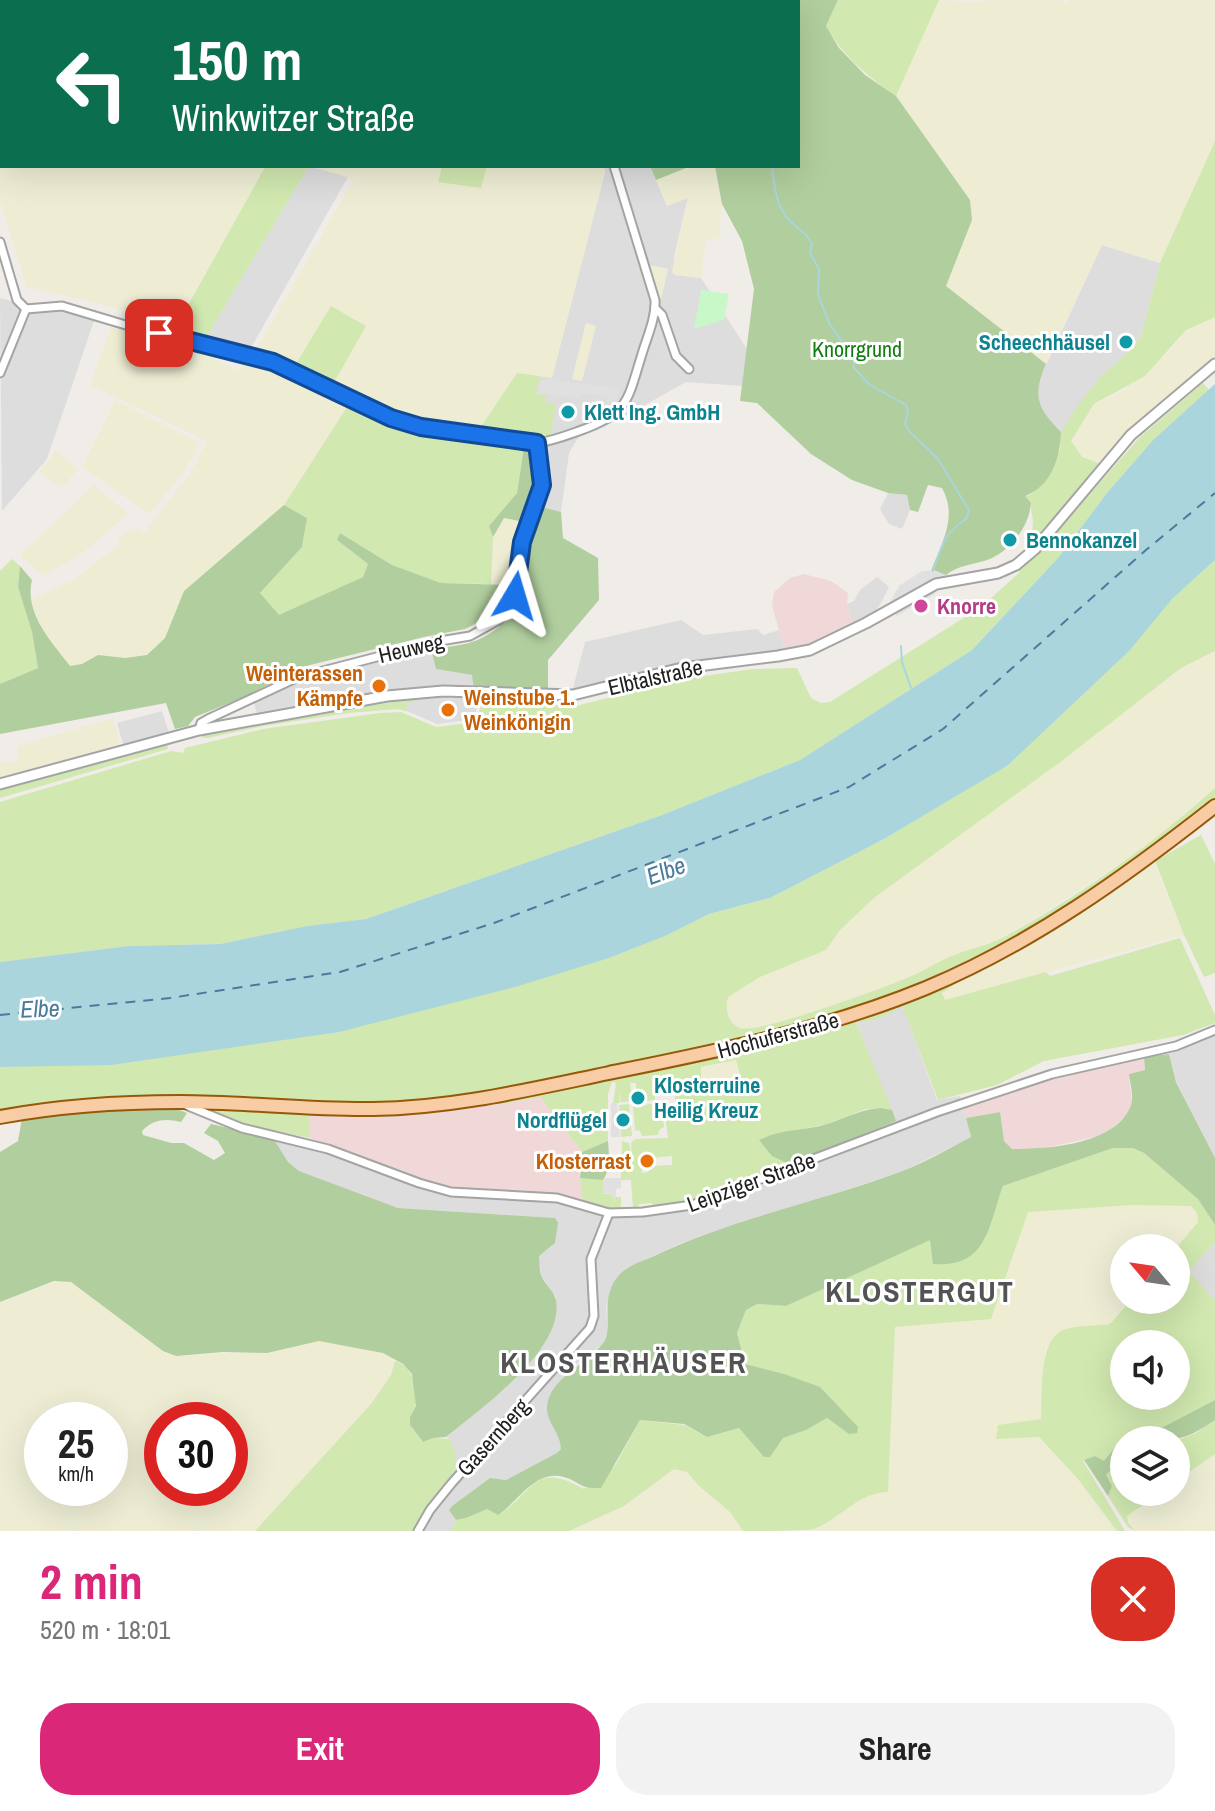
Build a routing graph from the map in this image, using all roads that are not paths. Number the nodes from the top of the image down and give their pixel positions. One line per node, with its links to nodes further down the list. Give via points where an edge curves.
1 (615, 168): 3 (street)
2 (0, 242): 4 (street, via 17,300)
3 (655, 308): 6 (street, via 676,356); 8 (street, via 633,384 617,414)
4 (26, 309): 7 (street); 8 (street, via 62,306 273,362 421,427)
5 (1215, 364): 9 (street, Elbtalstraße, via 1131,435 1016,565 936,584 810,650 682,668 573,695 419,692)
6 (689, 369)
7 (0, 373)
8 (537, 443): 9 (street, Heuweg, via 542,485 522,542 515,596 499,620 470,636 296,678 208,719)
9 (199, 730): 10 (street, Elbtalstraße)
10 (0, 784)
11 (1215, 806): 14 (main road, Hochuferstraße, via 1054,922 953,975 777,1038 432,1106)
12 (1215, 1031): 17 (street, Leipziger Straße, via 1176,1046 1052,1074 937,1112 692,1205)
13 (179, 1102): 14 (main road, Hochuferstraße); 15 (main road, Hochuferstraße, via 69,1107); 16 (street, Leipziger Straße)
14 (225, 1103): 16 (street)
15 (0, 1117)
16 (232, 1124): 17 (street, Leipziger Straße, via 328,1149 451,1192 557,1198)
17 (609, 1213): 18 (street, Gasernberg, via 591,1259 590,1328 451,1484)
18 (418, 1531)

